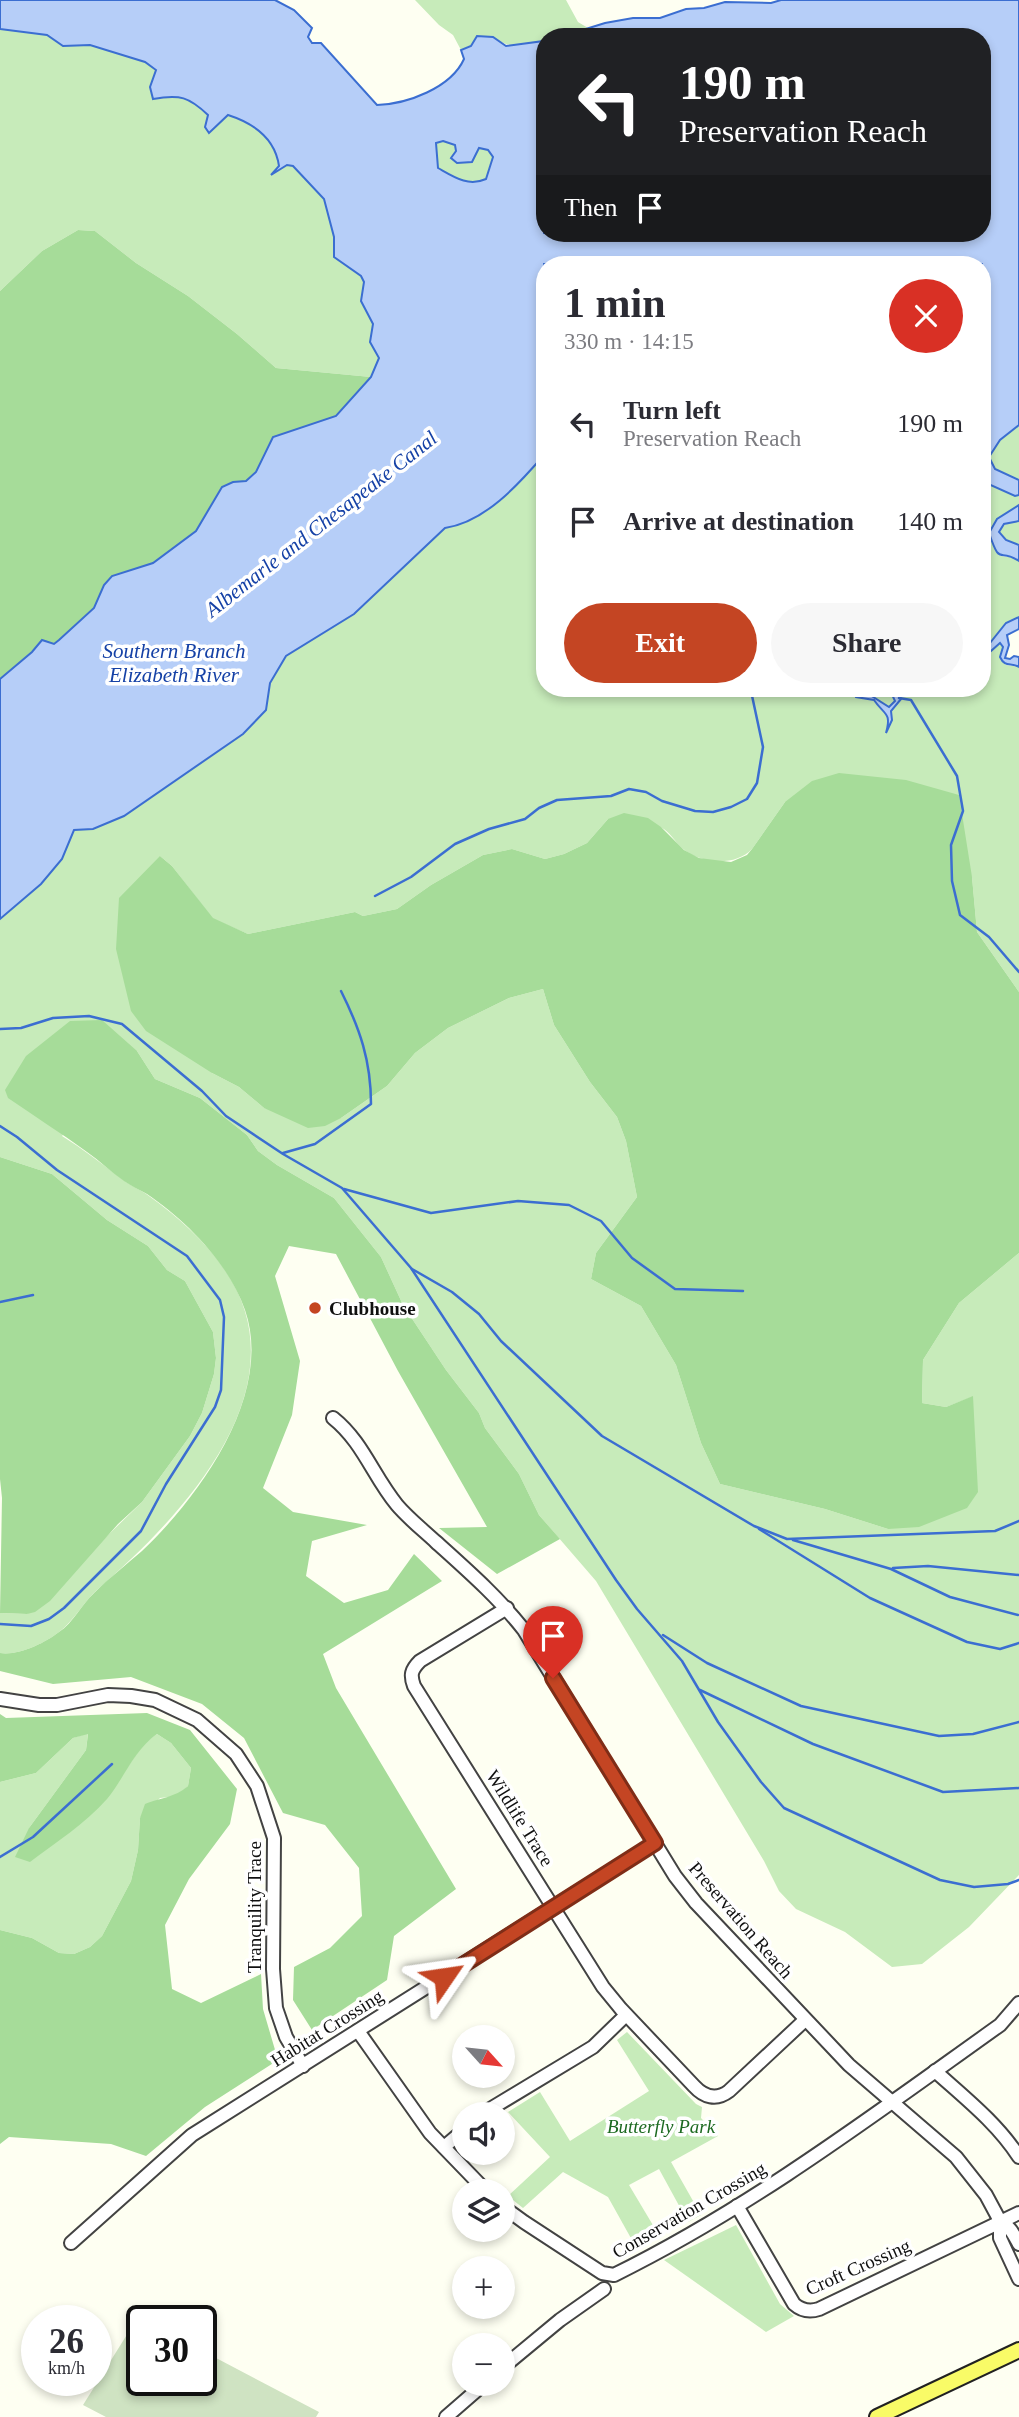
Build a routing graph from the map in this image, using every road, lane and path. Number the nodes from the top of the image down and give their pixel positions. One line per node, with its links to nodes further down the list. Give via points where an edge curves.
1 (333, 1418): 2 (street, Preservation Reach, via 356,1440 399,1507)
2 (507, 1608): 4 (street, Preservation Reach); 5 (street, Wildlife Trace, via 420,1661 411,1676)
3 (0, 1699): 10 (street, Tranquility Trace, via 48,1705 97,1696 155,1700 206,1726 243,1764 257,1786 271,1826 276,2008)
4 (655, 1843): 5 (street, Habitat Crossing); 8 (street, Preservation Reach, via 696,1902)
5 (553, 1908): 7 (street, Wildlife Trace); 9 (street, Habitat Crossing)
6 (1019, 2003): 11 (street, Conservation Crossing, via 1000,2025)
7 (626, 2015): 8 (street, Wildlife Trace, via 699,2091 713,2097 729,2091); 12 (street, via 593,2047)
8 (804, 2020): 13 (street, Preservation Reach)
9 (358, 2031): 10 (street, Habitat Crossing); 15 (street)
10 (303, 2066): 22 (street, Habitat Crossing, via 192,2135)
11 (935, 2071): 13 (street, Conservation Crossing); 16 (street, via 977,2108)
12 (502, 2102)
13 (892, 2102): 18 (street, Conservation Crossing); 21 (street, Preservation Reach, via 956,2157)
14 (452, 2140): 15 (street)
15 (444, 2147): 17 (street)
16 (1019, 2157)
17 (475, 2179)
18 (737, 2207): 20 (street, Conservation Crossing, via 610,2276); 21 (street, Croft Crossing, via 794,2304 810,2311)
19 (1019, 2213): 21 (street, Croft Crossing)
20 (515, 2215)
21 (1000, 2221): 23 (street, Preservation Reach); 24 (street, Preservation Reach, via 1000,2238)
22 (71, 2243)
23 (1019, 2244)
24 (1019, 2279)
25 (604, 2289): 27 (street)
26 (1019, 2350): 30 (main road)
27 (515, 2357)
28 (470, 2396): 29 (street)
29 (446, 2417)
30 (877, 2417)

